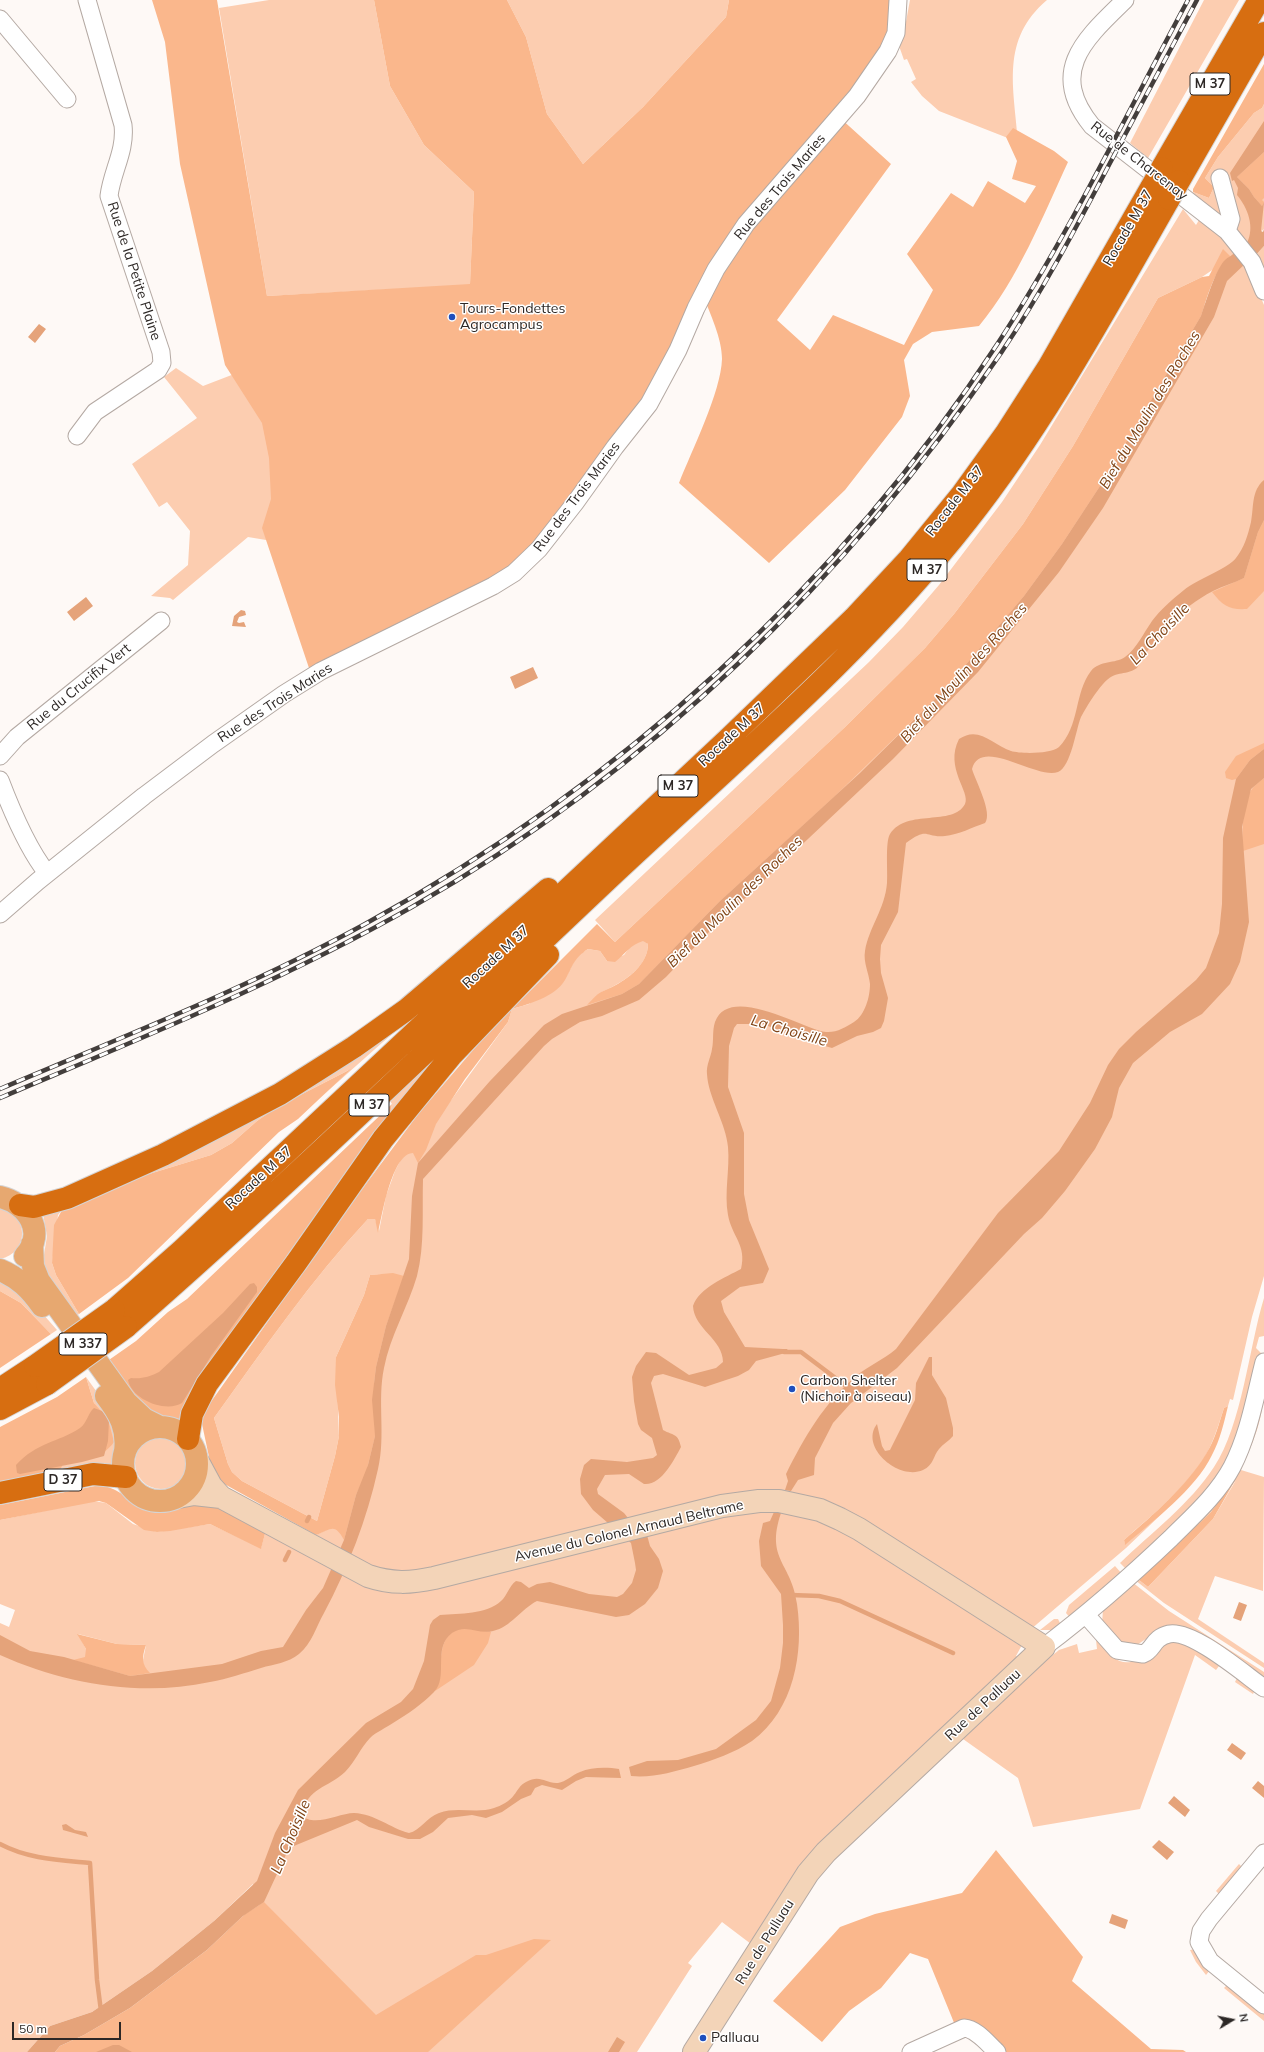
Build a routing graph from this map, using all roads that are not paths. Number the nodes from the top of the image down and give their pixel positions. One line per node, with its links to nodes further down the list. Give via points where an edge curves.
1 (87, 0): 12 (street, Rue de la Petite Plaine, via 125,140 110,184 109,196 161,352 162,363 158,370 95,412)
2 (898, 0): 17 (street, Rue des Trois Maries, via 896,33 877,68 857,96 746,224 716,269 649,404 539,549 514,573 493,586 321,671 213,744)
3 (1125, 0): 10 (street, Rue de Charcenay, via 1092,32 1079,52 1073,69 1077,104 1092,126)
4 (1259, 0): 9 (highway, Rocade M 37 / M 37)
5 (0, 19): 7 (street)
6 (1264, 33): 9 (highway, Rocade M 37 / M 37)
7 (67, 99)
8 (1220, 178): 10 (street, via 1231,219)
9 (1166, 184): 16 (highway, Rocade M 37 / M 37, via 1006,433 962,494 909,560)
10 (1227, 231): 11 (street, Rue de Charcenay, via 1252,262)
11 (1264, 291)
12 (77, 436)
13 (161, 621): 14 (street, Rue du Crucifix Vert, via 17,737)
14 (0, 756)
15 (0, 780): 17 (street, via 27,840)
16 (602, 871): 20 (highway, via 572,868 406,1010 280,1094 163,1155 67,1198 34,1207); 24 (highway, Rocade M 37 / M 37, bridge, via 279,1189 195,1267); 28 (highway, via 600,902 451,1056 383,1139 207,1384 192,1414)
17 (47, 873): 18 (street, Rue des Trois Maries)
18 (0, 914)
19 (0, 1197): 20 (main road)
20 (20, 1205): 21 (main road, via 28,1213 32,1223)
21 (32, 1244): 22 (main road, via 28,1254 20,1261 11,1267); 27 (main road, M 337, via 33,1263 40,1281 126,1402 144,1419)
22 (0, 1269): 29 (main road, M 337, via 20,1280 30,1290 111,1403 126,1431)
23 (1264, 1362): 35 (street, Rue de Palluau, via 1245,1434 1238,1454 1223,1481 1206,1504)
24 (41, 1375): 25 (highway, Rocade M 37 / M 37); 26 (highway, Rocade M 37 / M 37)
25 (0, 1389)
26 (0, 1409)
27 (160, 1427): 28 (main road, via 170,1429); 29 (main road, via 137,1435)
28 (188, 1440): 30 (main road)
29 (125, 1452): 31 (main road, via 123,1465)
30 (197, 1460): 33 (main road, via 197,1472 193,1482); 34 (street, Avenue du Colonel Arnaud Beltrame, via 211,1486)
31 (126, 1477): 32 (highway, D 37, via 93,1474); 33 (main road, via 138,1494 147,1499 157,1501)
32 (0, 1493)
33 (178, 1497): 34 (street, Avenue du Colonel Arnaud Beltrame, via 194,1494)
34 (221, 1497): 36 (street, Avenue du Colonel Arnaud Beltrame, via 368,1576 405,1583 722,1506 759,1501 782,1502 820,1510 859,1529)
35 (1086, 1615): 36 (street, Rue de Palluau); 37 (street, via 1117,1650 1142,1654 1161,1637 1170,1634 1187,1636)
36 (1044, 1647): 40 (street, Rue de Palluau, via 826,1852 808,1873)
37 (1264, 1688)
38 (1264, 1853): 39 (street, via 1208,1919 1201,1931 1199,1942 1210,1961)
39 (1264, 2005)
40 (694, 2052)
41 (911, 2052): 42 (street, via 964,2028 980,2036)
42 (997, 2052)

